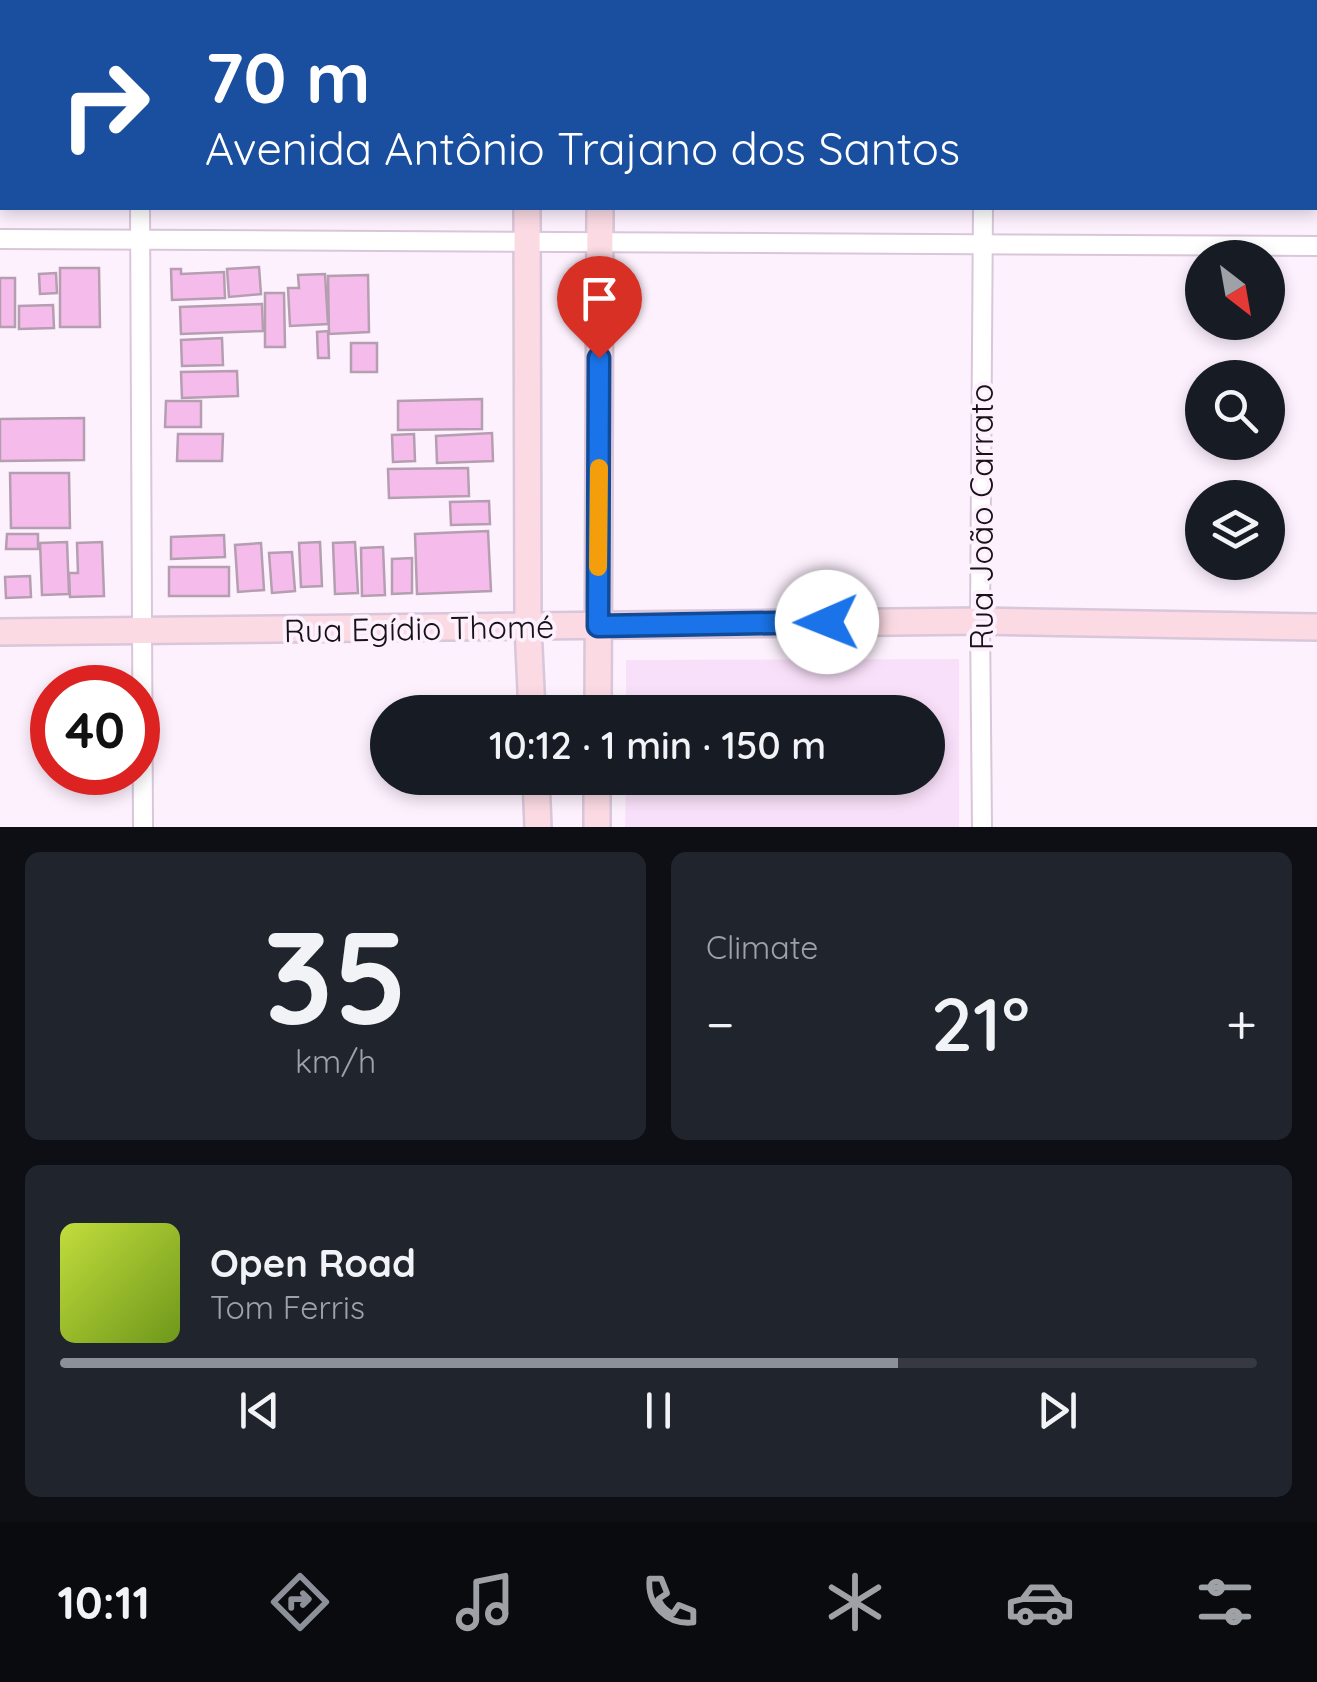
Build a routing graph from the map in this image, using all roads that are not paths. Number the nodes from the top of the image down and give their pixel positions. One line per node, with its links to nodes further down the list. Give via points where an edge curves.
1 (140, 210): 5 (street)
2 (527, 210): 7 (street)
3 (600, 210): 8 (street)
4 (982, 210): 9 (street, Rua João Carrato)
5 (140, 239): 6 (street); 7 (street); 16 (street)
6 (0, 240)
7 (527, 243): 8 (street); 12 (street)
8 (600, 243): 9 (street); 13 (street)
9 (983, 245): 10 (street); 11 (street, Rua João Carrato)
10 (1317, 246)
11 (980, 621): 13 (street, Rua Egídio Thomé); 14 (street, Rua Egídio Thomé); 24 (street, Rua João Carrato)
12 (528, 626): 13 (street, Rua Egídio Thomé); 16 (street, Rua Egídio Thomé); 17 (street)
13 (598, 626): 18 (street)
14 (1317, 627)
15 (0, 632): 16 (street, Rua Egídio Thomé)
16 (142, 632): 21 (street)
17 (531, 695)
18 (598, 695)
19 (537, 795): 22 (street)
20 (598, 795): 23 (street)
21 (142, 827)
22 (538, 827)
23 (598, 827)
24 (982, 827)

